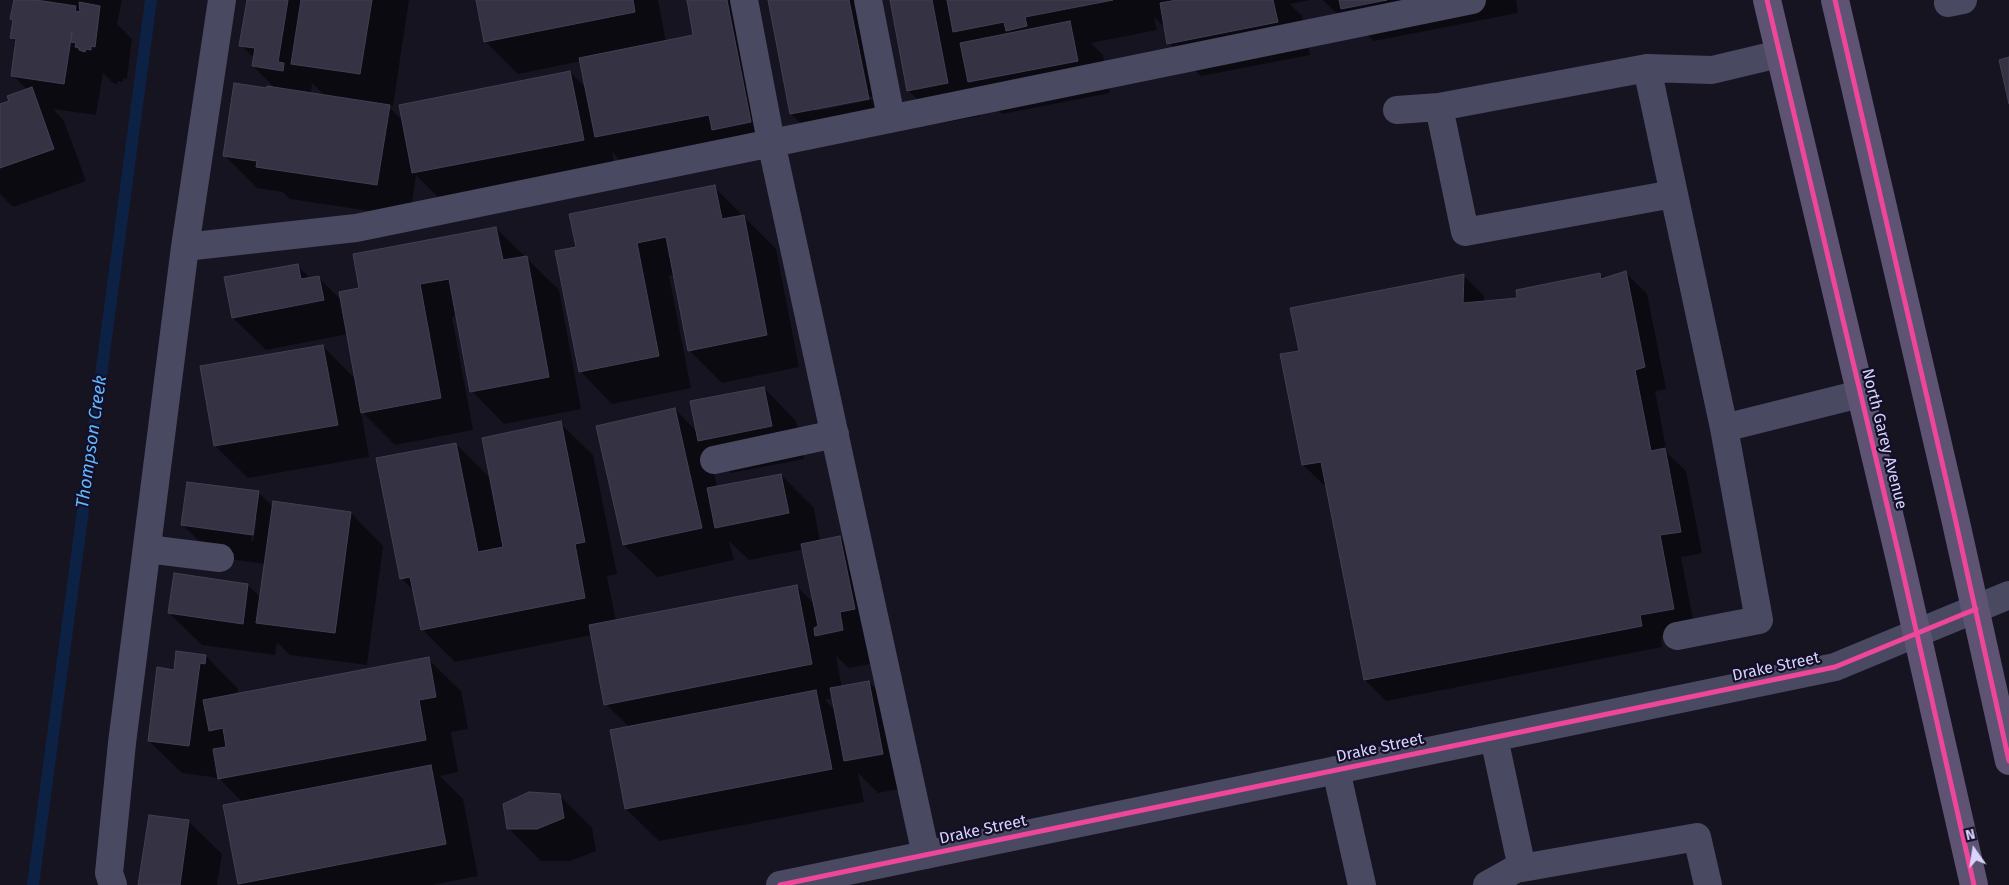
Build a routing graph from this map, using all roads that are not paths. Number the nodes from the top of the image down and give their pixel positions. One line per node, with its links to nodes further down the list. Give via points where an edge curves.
1 (222, 0): 14 (street)
2 (744, 0): 12 (street)
3 (868, 0): 11 (street)
4 (1472, 0): 11 (street)
5 (1767, 0): 7 (main road, North Garey Avenue)
6 (1835, 0): 22 (main road)
7 (1780, 54): 8 (street, via 1712,70); 15 (main road, North Garey Avenue)
8 (1648, 68): 9 (street); 13 (street)
9 (1439, 107): 10 (street); 13 (street, via 1465,232)
10 (1397, 110)
11 (891, 118): 12 (street)
12 (771, 142): 14 (street, via 356,228); 17 (street)
13 (1673, 194): 16 (street)
14 (185, 247): 19 (street)
15 (1860, 394): 16 (street); 23 (main road, North Garey Avenue)
16 (1724, 428): 24 (street, via 1760,620)
17 (835, 434): 18 (street); 28 (street)
18 (714, 460)
19 (148, 549): 20 (street); 31 (street, via 122,743 109,873)
20 (220, 558)
21 (2009, 595): 22 (street, Drake Street)
22 (1976, 608): 23 (street, Drake Street); 26 (main road)
23 (1916, 633): 25 (street, Drake Street, via 1835,667); 36 (main road, North Garey Avenue)
24 (1677, 636)
25 (1494, 738): 27 (street, Drake Street); 29 (street)
26 (2009, 762)
27 (1336, 770): 28 (street, Drake Street); 33 (street)
28 (926, 855): 30 (street, Drake Street)
29 (1521, 866): 34 (street); 35 (street, via 1697,837)
30 (848, 878): 32 (street, Drake Street)
31 (113, 885)
32 (780, 885)
33 (1362, 885)
34 (1487, 885)
35 (1708, 885)
36 (1974, 885)

